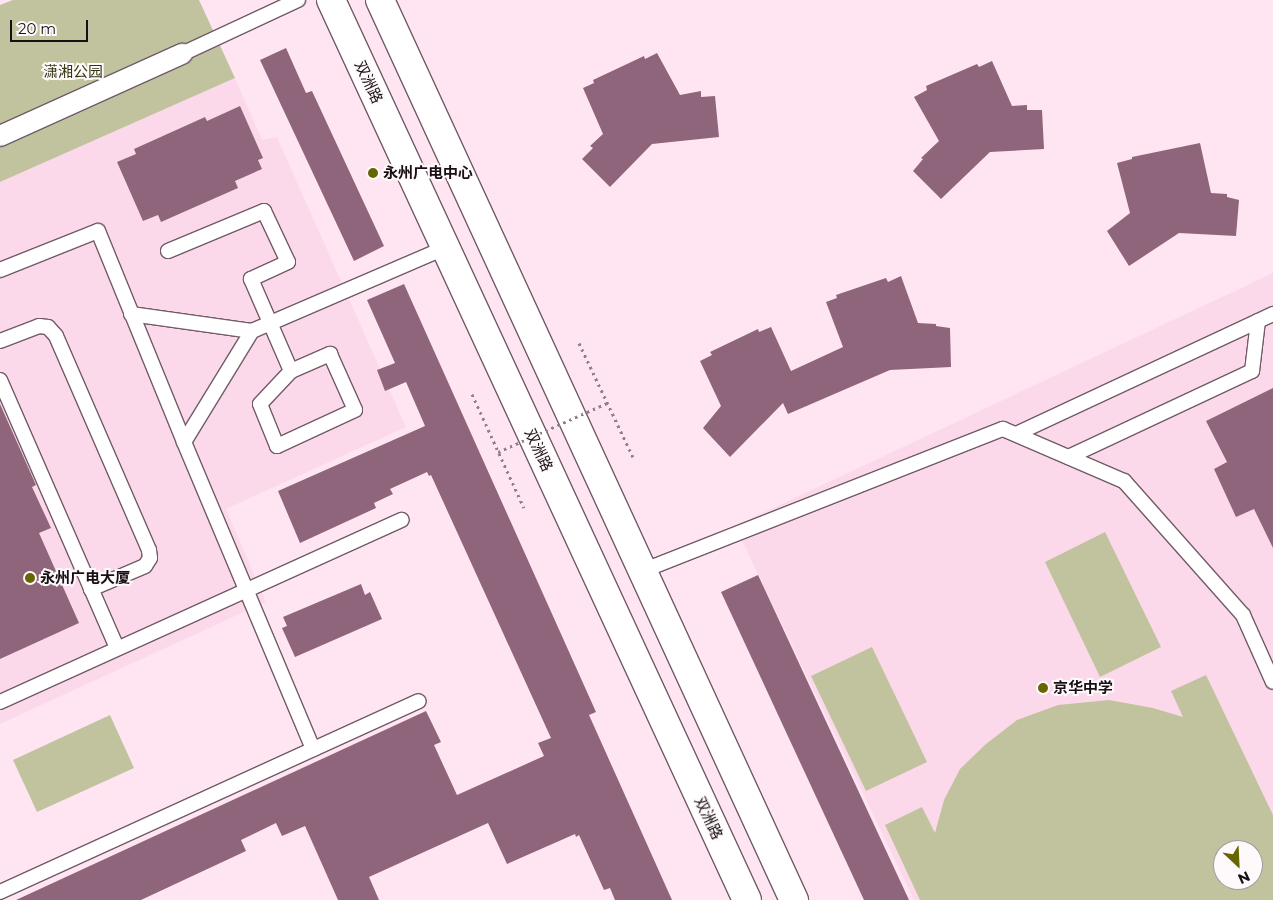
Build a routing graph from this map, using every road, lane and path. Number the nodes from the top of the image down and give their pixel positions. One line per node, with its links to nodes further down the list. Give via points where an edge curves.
1 (298, 0): 4 (lane)
2 (331, 0): 6 (main road, 双洲路)
3 (380, 0): 27 (main road)
4 (182, 54): 5 (street)
5 (0, 136)
6 (446, 248): 12 (lane); 36 (main road, 双洲路)
7 (168, 251): 12 (lane, via 264,211 288,262 251,280)
8 (0, 270): 9 (lane, via 98,231)
9 (131, 314): 13 (lane); 21 (lane)
10 (1273, 314): 11 (lane)
11 (1258, 321): 20 (lane); 24 (lane, via 1252,371)
12 (270, 323): 13 (lane); 16 (lane)
13 (252, 331): 21 (lane)
14 (0, 341): 28 (lane, via 39,326 48,327 56,336 149,550 150,558 145,566)
15 (579, 343): 19 (path)
16 (291, 371): 16 (lane, via 260,404 277,446 355,410 330,354)
17 (0, 380): 28 (lane)
18 (472, 394): 22 (path)
19 (607, 403): 22 (path, bridge); 23 (path)
20 (1016, 434): 24 (lane); 27 (lane, via 1003,429)
21 (184, 442): 29 (lane)
22 (498, 452): 25 (path)
23 (633, 457)
24 (1068, 457): 31 (lane, via 1124,481 1243,615)
25 (524, 508)
26 (402, 520): 29 (lane)
27 (642, 571): 37 (main road)
28 (91, 589): 30 (lane)
29 (246, 590): 30 (lane); 34 (lane)
30 (117, 648): 33 (lane)
31 (1273, 682)
32 (419, 701): 34 (lane)
33 (0, 702)
34 (314, 749): 35 (lane)
35 (0, 892)
36 (747, 900)
37 (794, 900)

